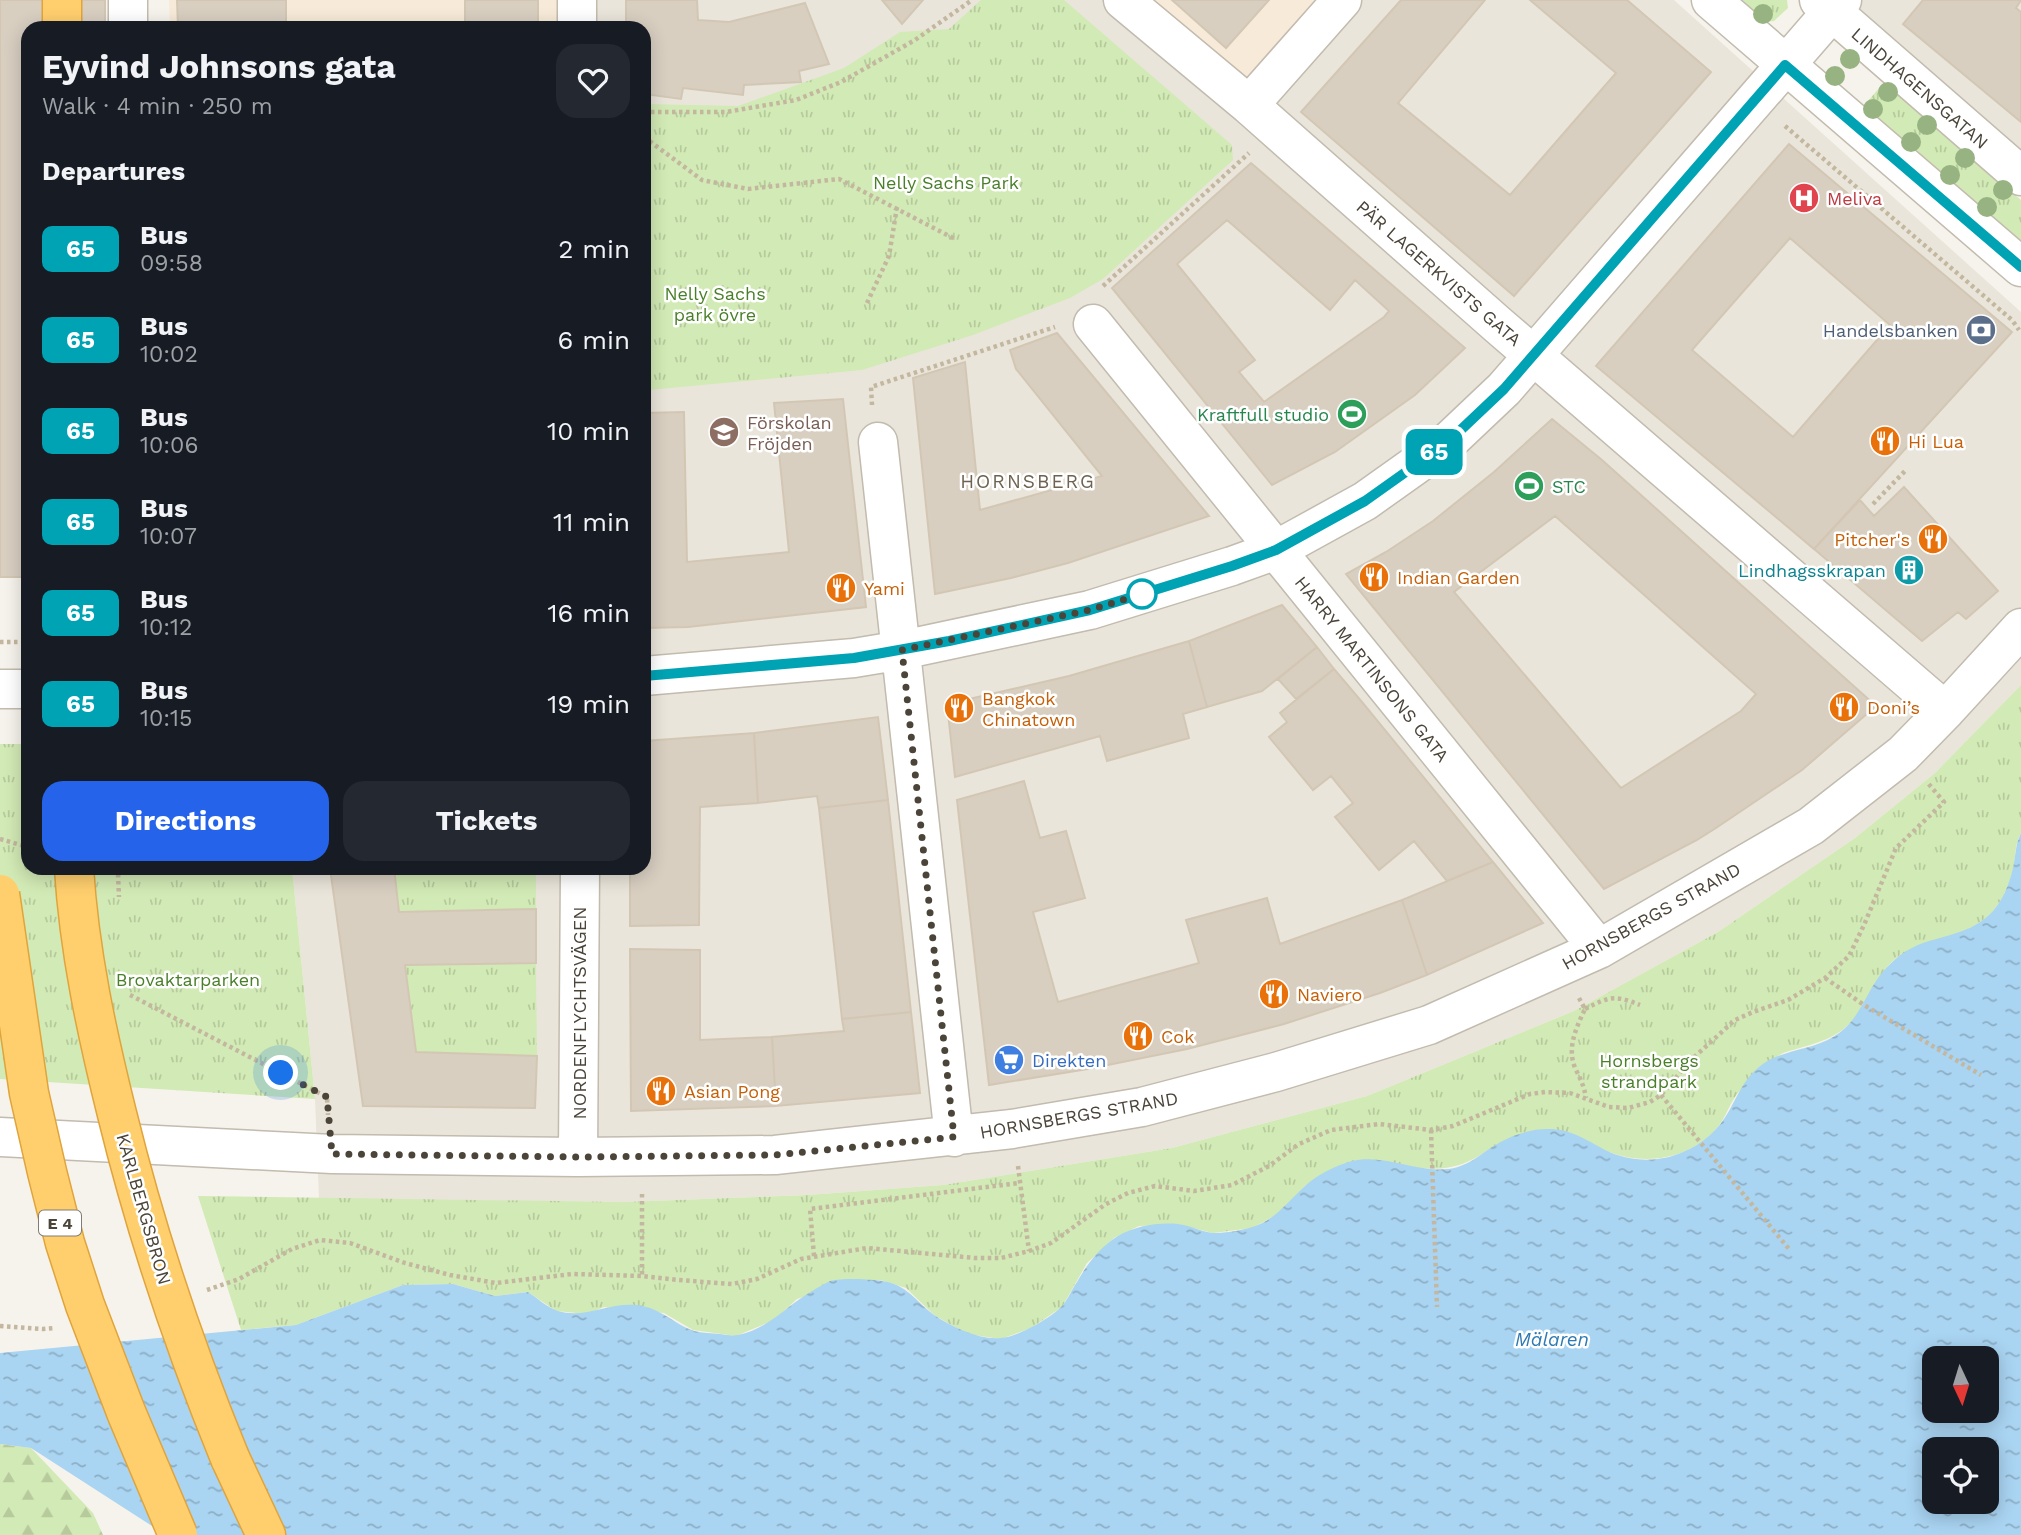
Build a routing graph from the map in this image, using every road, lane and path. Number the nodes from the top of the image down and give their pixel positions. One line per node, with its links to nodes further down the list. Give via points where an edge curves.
1 (62, 0): 9 (highway)
2 (128, 0): 10 (street)
3 (577, 0): 11 (street)
4 (972, 0): 13 (path, via 915,40 841,82 796,100 726,112)
5 (1123, 0): 14 (street, PÄR LAGERKVISTS GATA)
6 (1342, 0): 14 (street)
7 (1711, 0): 12 (street)
8 (1831, 4): 12 (street); 17 (street, LINDHAGENSGATAN)
9 (62, 21)
10 (128, 21)
11 (577, 21)
12 (1785, 65): 20 (street); 24 (street)
13 (651, 111)
14 (1262, 117): 22 (path); 24 (street, PÄR LAGERKVISTS GATA)
15 (1787, 128): 23 (path)
16 (651, 142): 18 (path, via 702,180 748,189 839,179)
17 (2021, 176)
18 (897, 207): 19 (path); 21 (path, via 889,256)
19 (956, 239)
20 (2021, 267)
21 (867, 303)
22 (1083, 313): 25 (path, via 871,387); 29 (street, HARRY MARTINSONS GATA)
23 (2019, 330)
24 (1533, 355): 29 (street, via 1448,442 1365,501); 37 (street, PÄR LAGERKVISTS GATA)
25 (872, 402)
26 (878, 442): 33 (street)
27 (1905, 471): 28 (path)
28 (1873, 504)
29 (1276, 550): 33 (street, via 1090,610); 46 (street, HARRY MARTINSONS GATA)
30 (2021, 628): 37 (street, HORNSBERGS STRAND)
31 (0, 642): 32 (path)
32 (21, 642)
33 (902, 650): 34 (street); 57 (street)
34 (651, 675)
35 (0, 689): 36 (street)
36 (21, 689)
37 (1945, 711): 46 (street, HORNSBERGS STRAND, via 1903,754 1811,826)
38 (1922, 775): 47 (path, via 1944,802 1896,848 1849,956)
39 (0, 839): 40 (path)
40 (21, 845)
41 (88, 875): 72 (highway, KARLBERGSBRON, bridge, via 76,904 106,1068 134,1182 203,1394)
42 (118, 875): 45 (path)
43 (580, 875): 59 (street, NORDENFLYCHTSVÄGEN)
44 (0, 894): 71 (highway, E 4, bridge, via 29,1093 65,1243 126,1412)
45 (119, 900)
46 (1599, 949): 57 (street, HORNSBERGS STRAND, via 1429,1025 1276,1072 1142,1107)
47 (1825, 978): 52 (path); 53 (path, via 1788,1000 1735,1020)
48 (120, 989): 58 (path, via 327,1097)
49 (1577, 994): 51 (path)
50 (1640, 1005): 51 (path, via 1620,997)
51 (1585, 1009): 54 (path, via 1571,1049)
52 (1981, 1074)
53 (1661, 1095): 54 (path, via 1628,1108); 63 (path)
54 (1586, 1098): 55 (path, via 1570,1093 1530,1094 1453,1126)
55 (1431, 1130): 64 (path, via 1379,1124 1331,1130 1232,1185 1194,1191 1156,1186 1128,1193 1051,1243); 68 (path)
56 (0, 1137): 58 (street, HORNSBERGS STRAND)
57 (954, 1137): 59 (street, HORNSBERGS STRAND, via 775,1155)
58 (332, 1154): 59 (street, HORNSBERGS STRAND)
59 (578, 1157)
60 (1017, 1159): 61 (path)
61 (1020, 1183): 64 (path); 65 (path, via 810,1209)
62 (642, 1193): 66 (path)
63 (1789, 1249)
64 (1029, 1251): 65 (path, via 975,1258 867,1248)
65 (814, 1256): 66 (path, via 732,1284)
66 (642, 1276): 67 (path, via 572,1274 496,1283 416,1266 350,1243 320,1240)
67 (202, 1292)
68 (1437, 1307)
69 (0, 1326): 70 (path)
70 (65, 1327)
71 (178, 1535)
72 (266, 1535)

